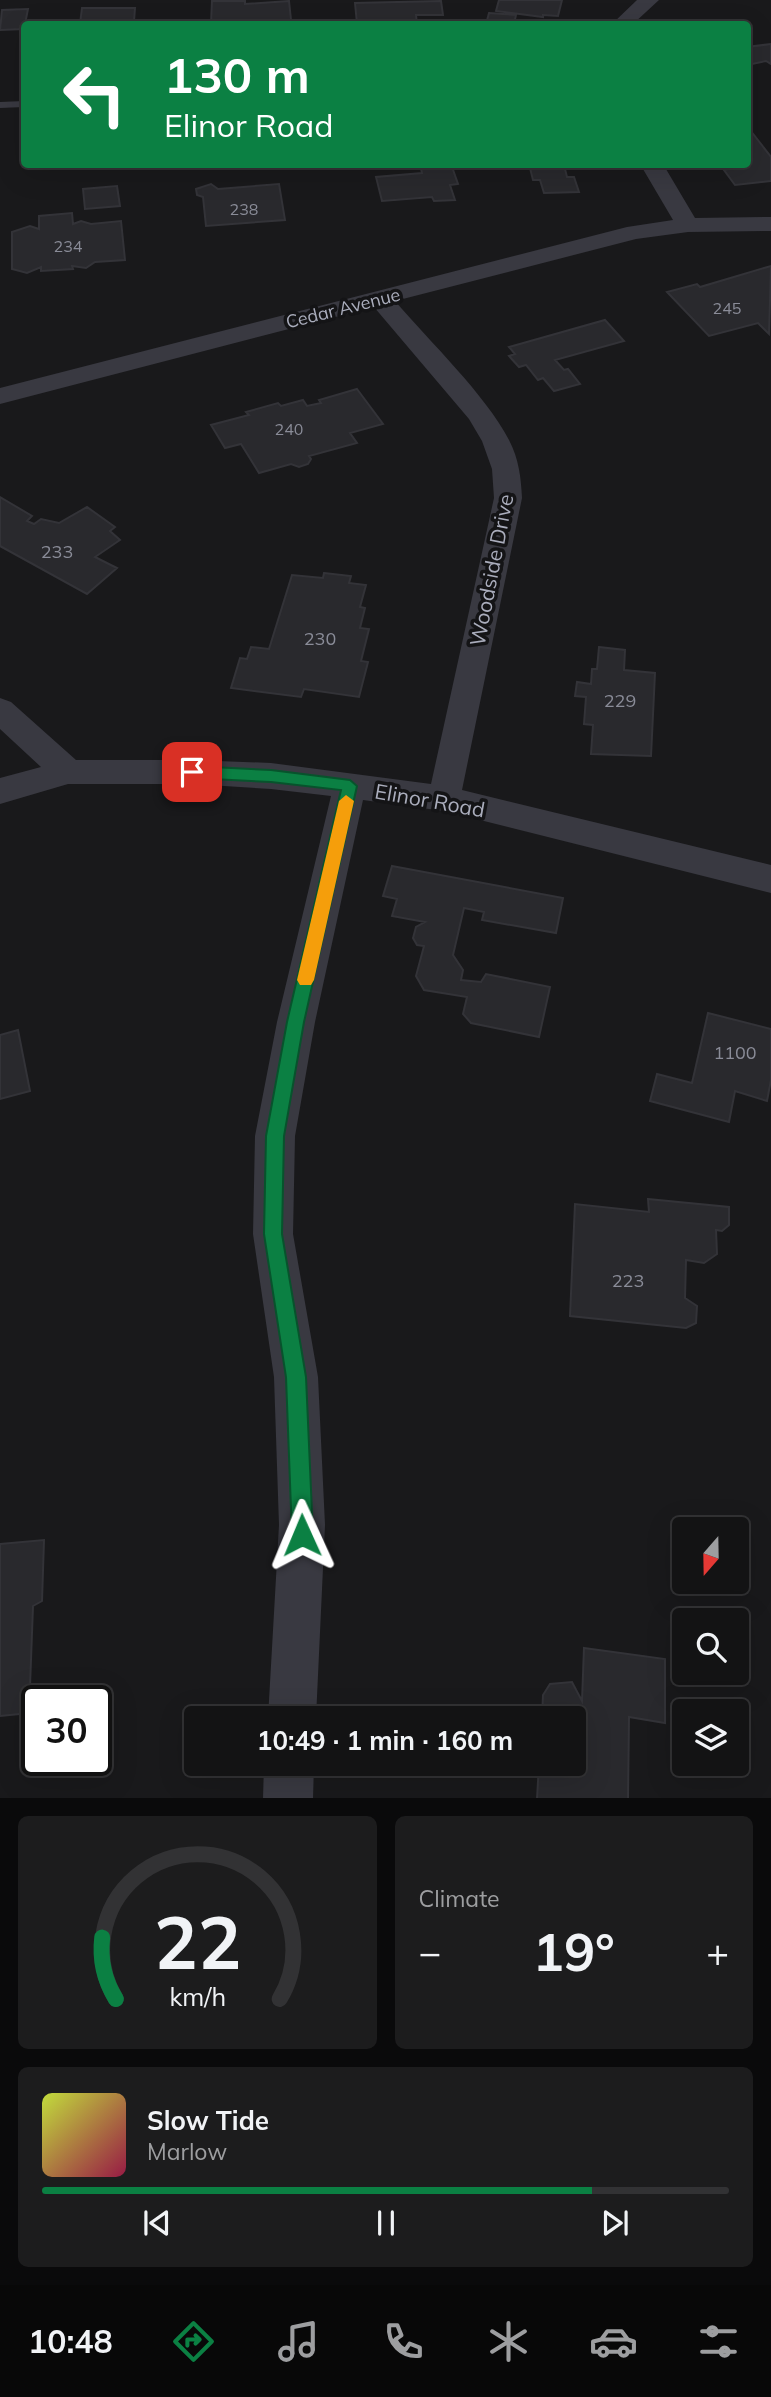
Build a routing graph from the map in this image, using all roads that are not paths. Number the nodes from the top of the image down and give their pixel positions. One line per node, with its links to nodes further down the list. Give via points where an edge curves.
1 (649, 0): 2 (street)
2 (625, 21)
3 (21, 104): 4 (lane)
4 (0, 105)
5 (653, 168): 7 (street)
6 (771, 224): 7 (street, Cedar Avenue)
7 (688, 225): 8 (street, Cedar Avenue, via 635,232)
8 (379, 298): 9 (street, Cedar Avenue); 14 (street, Woodside Drive, via 480,415 506,469 508,498)
9 (0, 396)
10 (0, 710): 11 (street)
11 (68, 772): 12 (street, Elinor Road, via 218,773); 13 (street, Elinor Road)
12 (350, 786): 14 (street, Elinor Road); 16 (street, via 275,1136 273,1234 296,1377 302,1525)
13 (0, 791)
14 (444, 798): 15 (street, Elinor Road)
15 (771, 879)
16 (293, 1706)
17 (289, 1776): 18 (street)
18 (288, 1798)

